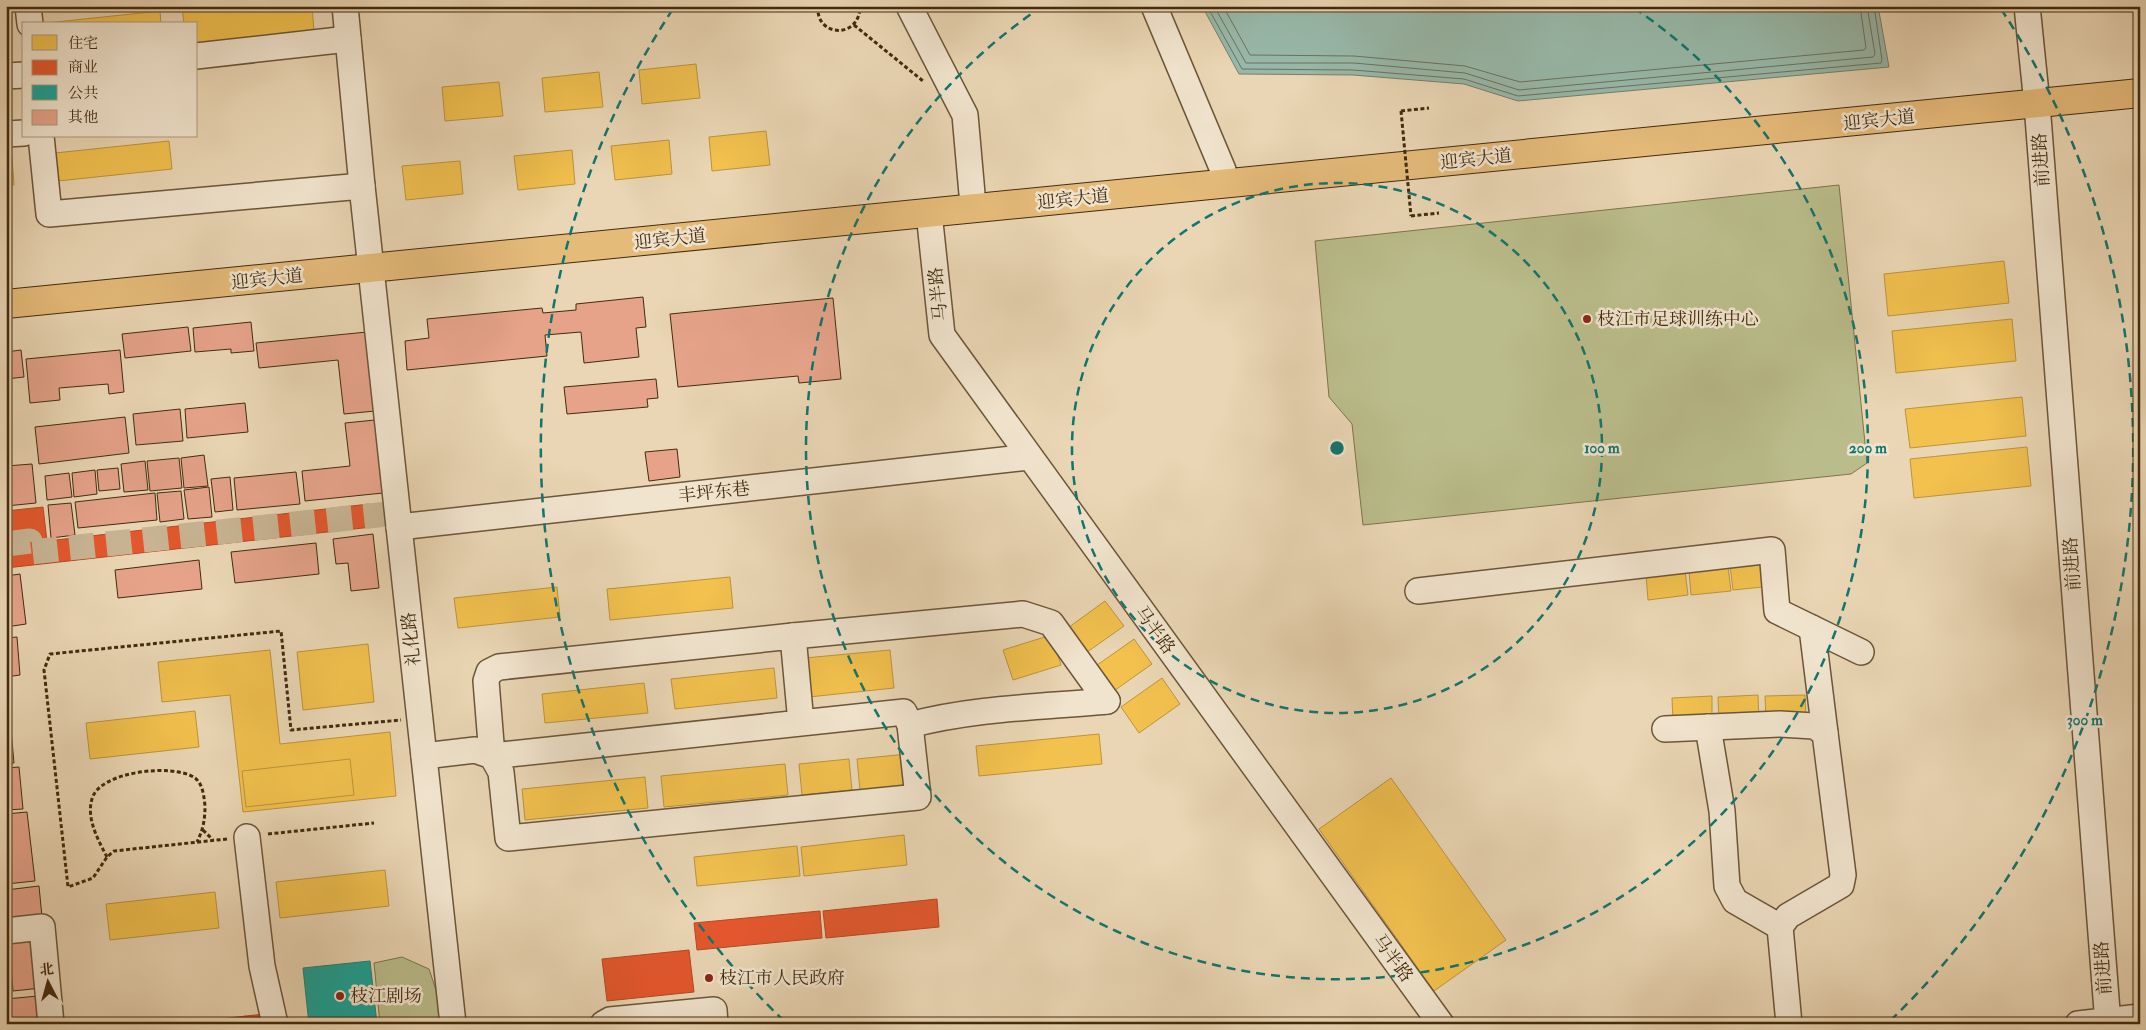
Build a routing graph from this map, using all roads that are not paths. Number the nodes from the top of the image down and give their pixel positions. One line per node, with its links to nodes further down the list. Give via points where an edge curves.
1 (28, 6): 6 (street)
2 (345, 6): 7 (street, 礼化路)
3 (909, 6): 19 (street, via 965,115)
4 (1154, 6): 17 (street)
5 (2027, 6): 13 (street, 前进路)
6 (30, 22)
7 (348, 39): 8 (street); 18 (street, 礼化路)
8 (198, 56)
9 (22, 75): 10 (street)
10 (6, 76)
11 (2140, 79): 13 (main road, 迎宾大道)
12 (2140, 94): 13 (main road, 迎宾大道)
13 (2036, 97): 17 (main road, 迎宾大道); 20 (main road, 迎宾大道); 41 (street, 前进路)
14 (22, 133): 15 (street)
15 (6, 134)
16 (41, 138): 18 (street, via 49,214)
17 (1223, 170): 19 (main road, 迎宾大道)
18 (362, 186): 21 (street, 礼化路)
19 (972, 194): 21 (main road, 迎宾大道)
20 (929, 213): 21 (main road, 迎宾大道); 24 (street, 马半路, via 942,335)
21 (370, 261): 22 (main road, 迎宾大道); 23 (main road, 迎宾大道); 25 (street, 礼化路)
22 (6, 290)
23 (6, 304)
24 (1029, 457): 25 (street, 丰坪东巷); 47 (street, 马半路)
25 (399, 527): 35 (street, 礼化路)
26 (1418, 591): 27 (street, via 1772,550 1777,611)
27 (1812, 628): 29 (street); 34 (street)
28 (793, 636): 30 (street); 31 (street, via 1023,614 1051,623 1107,701 985,712); 36 (street, via 499,667 489,672 486,681)
29 (1861, 652)
30 (801, 723): 31 (street, via 904,712); 36 (street)
31 (910, 725): 36 (street, via 918,797 508,838 501,772)
32 (1708, 727): 33 (street); 34 (street, via 1780,724 1814,726); 38 (street, via 1722,811 1727,886 1735,901)
33 (1665, 728)
34 (1825, 733): 38 (street, via 1843,875 1841,885 1788,916)
35 (424, 756): 36 (street, via 475,750); 44 (street, 礼化路)
36 (492, 756)
37 (247, 837): 43 (street, via 262,966)
38 (1780, 927): 48 (street)
39 (6, 931): 42 (street, via 42,927)
40 (2140, 1017): 41 (street)
41 (2107, 1022): 49 (street)
42 (51, 1024)
43 (275, 1024)
44 (453, 1024)
45 (602, 1024): 46 (street, via 610,1020 714,1010)
46 (716, 1024)
47 (1440, 1024)
48 (1789, 1024)
49 (2078, 1024)

